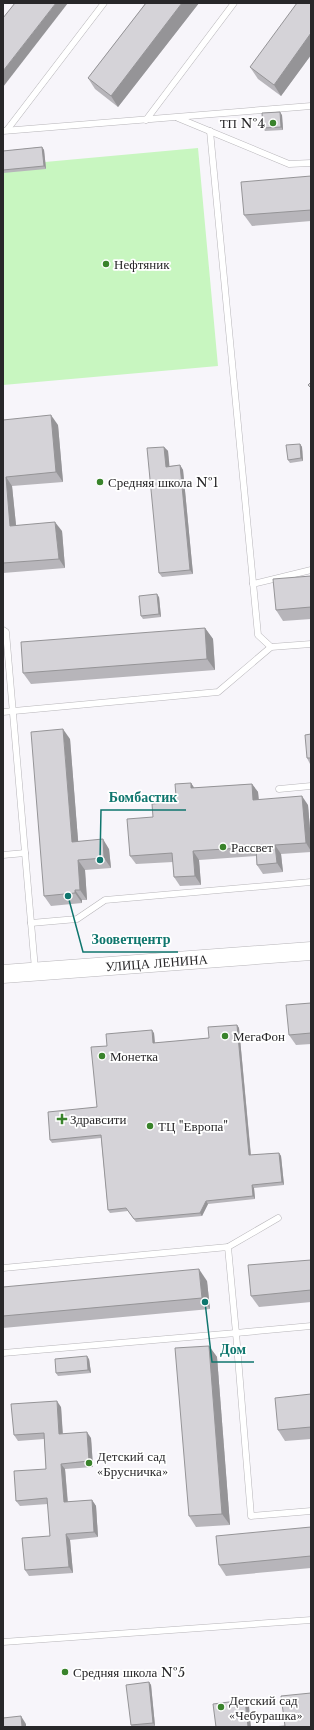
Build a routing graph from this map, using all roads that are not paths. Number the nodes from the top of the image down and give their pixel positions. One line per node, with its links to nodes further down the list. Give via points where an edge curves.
1 (104, 3): 6 (lane)
2 (234, 3): 5 (lane)
3 (311, 106): 4 (lane)
4 (177, 117): 5 (lane); 7 (lane)
5 (146, 120): 6 (lane)
6 (5, 131)
7 (210, 131): 8 (lane, via 289,164); 10 (lane)
8 (311, 163)
9 (311, 570): 10 (lane)
10 (253, 584): 13 (lane, via 258,635)
11 (3, 630): 15 (lane, via 6,632)
12 (311, 644): 13 (lane)
13 (271, 647): 15 (lane, via 218,692)
14 (3, 712): 15 (lane)
15 (13, 712): 18 (lane)
16 (311, 786): 17 (lane)
17 (279, 789)
18 (25, 853): 19 (lane); 21 (lane)
19 (3, 855)
20 (311, 882): 21 (lane, via 105,900 77,919)
21 (31, 923): 23 (lane)
22 (311, 951): 23 (main road, УЛИЦА ЛЕНИНА)
23 (35, 971): 24 (main road, УЛИЦА ЛЕНИНА)
24 (3, 974)
25 (278, 1218): 26 (lane)
26 (228, 1247): 27 (lane); 29 (lane)
27 (3, 1268)
28 (311, 1326): 29 (lane)
29 (236, 1333): 30 (lane); 31 (lane, via 251,1516)
30 (3, 1353)
31 (311, 1511)
32 (311, 1620): 33 (lane)
33 (3, 1642)

